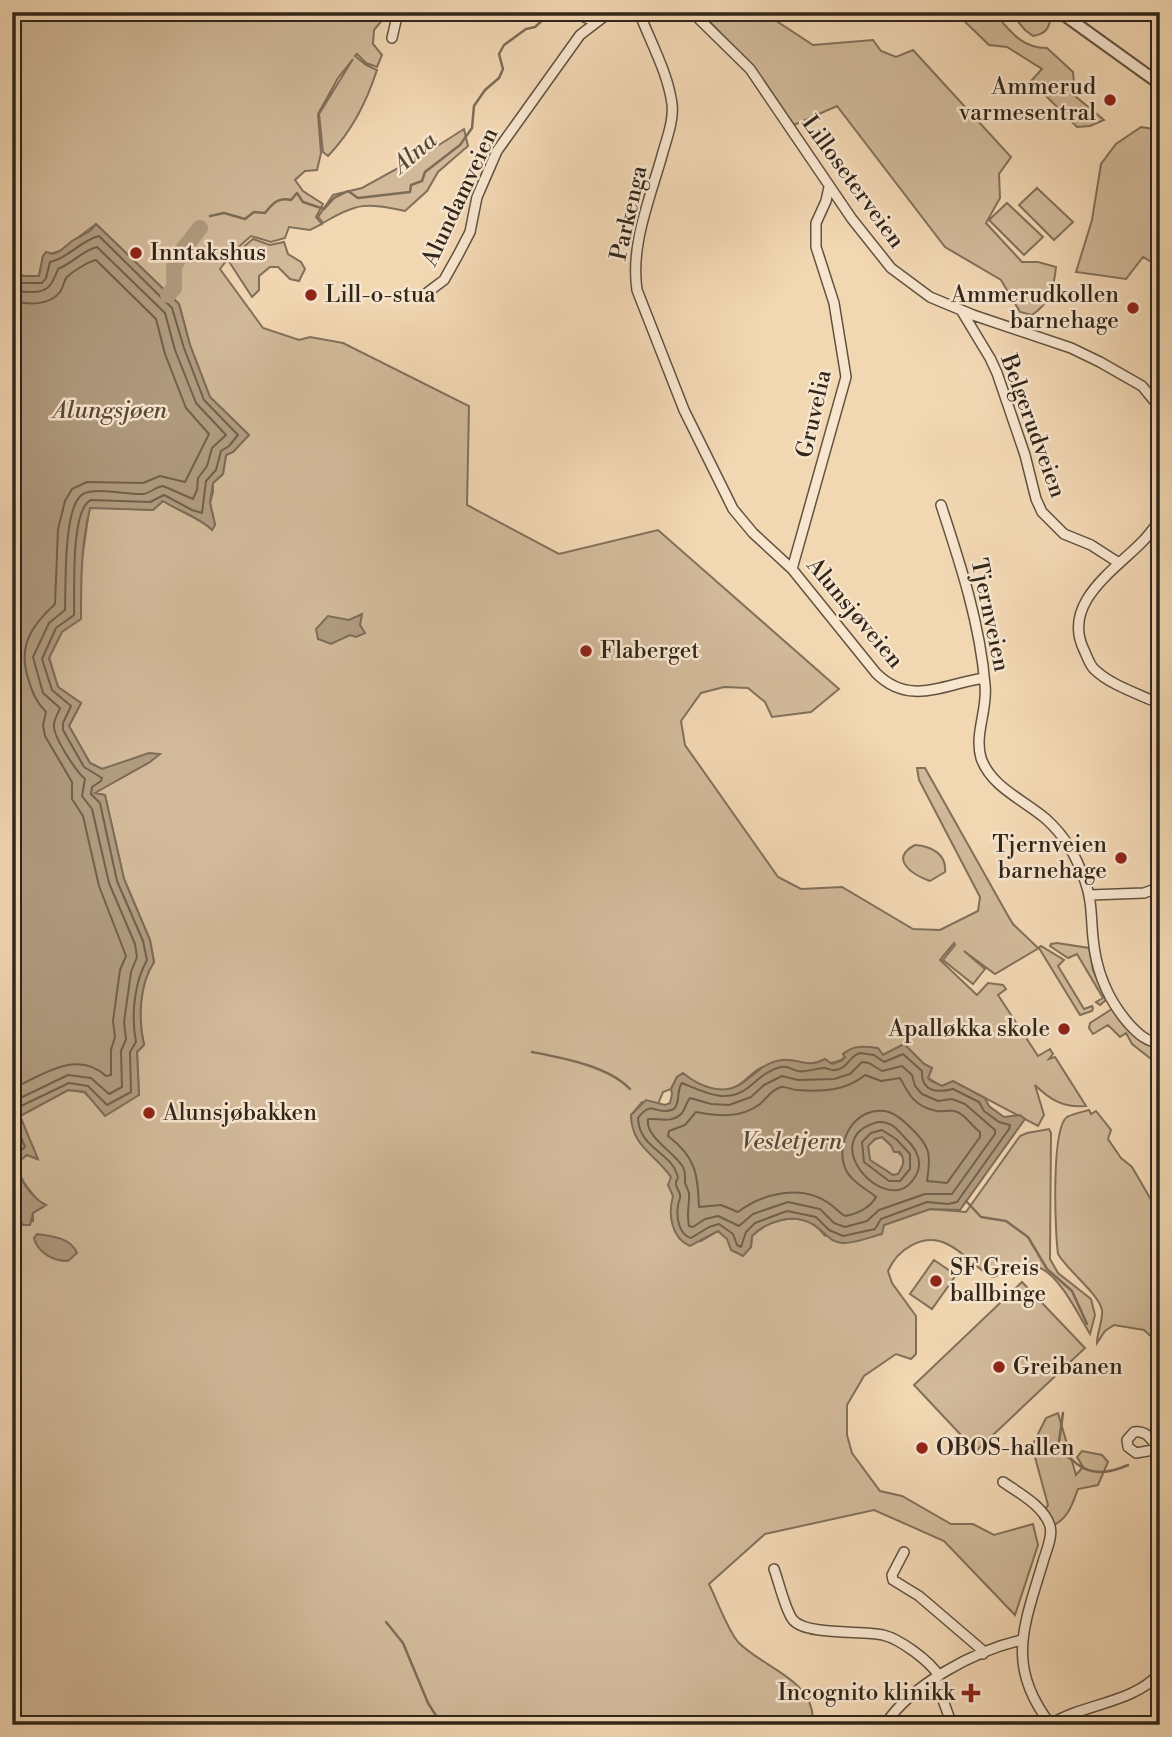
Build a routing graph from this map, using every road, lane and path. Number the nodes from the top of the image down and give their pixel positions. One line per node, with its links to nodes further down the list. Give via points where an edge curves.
1 (398, 12): 8 (street)
2 (573, 12): 7 (street)
3 (610, 12): 7 (street, Alundamveien)
4 (639, 12): 14 (street, Parkenga, via 673,107 637,248 637,289 684,410)
5 (692, 12): 10 (street, Lilloseterveien, via 750,69)
6 (1060, 12): 9 (street)
7 (596, 22): 11 (street, Alundamveien, via 580,35 497,151 458,255 443,280)
8 (392, 38)
9 (1160, 84)
10 (829, 187): 12 (street, Lilloseterveien, via 891,268 930,297); 18 (street, Gruvelia, via 816,223 816,247 834,303 846,377)
11 (420, 298)
12 (960, 309): 13 (street, Lilloseterveien, via 1100,362 1142,386); 17 (street, Belgerudveien, via 993,366 1042,512 1064,534)
13 (1160, 408)
14 (724, 495): 18 (street, Alunsjøveien, via 746,526)
15 (941, 505): 19 (street, Tjernveien, via 961,564)
16 (1160, 520): 17 (street)
17 (1119, 563): 20 (street, via 1083,606 1078,620 1081,644 1092,667 1105,677)
18 (792, 569): 19 (street, Alunsjøveien, via 876,673 897,689 915,692)
19 (984, 678): 22 (street, Tjernveien, via 979,749 985,767 1066,840)
20 (1160, 704)
21 (1160, 887): 22 (street, via 1144,893)
22 (1090, 895): 23 (street, Tjernveien, via 1095,954 1104,989 1135,1031)
23 (1160, 1043)
24 (1003, 1482): 27 (street, via 1038,1508 1051,1531)
25 (904, 1552): 28 (street, via 893,1580 933,1608)
26 (774, 1569): 30 (street, via 791,1616 799,1624 844,1633 883,1634 924,1659)
27 (1022, 1640): 28 (street); 31 (street, via 1024,1677)
28 (983, 1654): 30 (street)
29 (1160, 1673): 31 (street, via 1130,1694)
30 (937, 1677): 32 (street, via 904,1701); 33 (street)
31 (1051, 1724)
32 (885, 1725)
33 (952, 1725)

